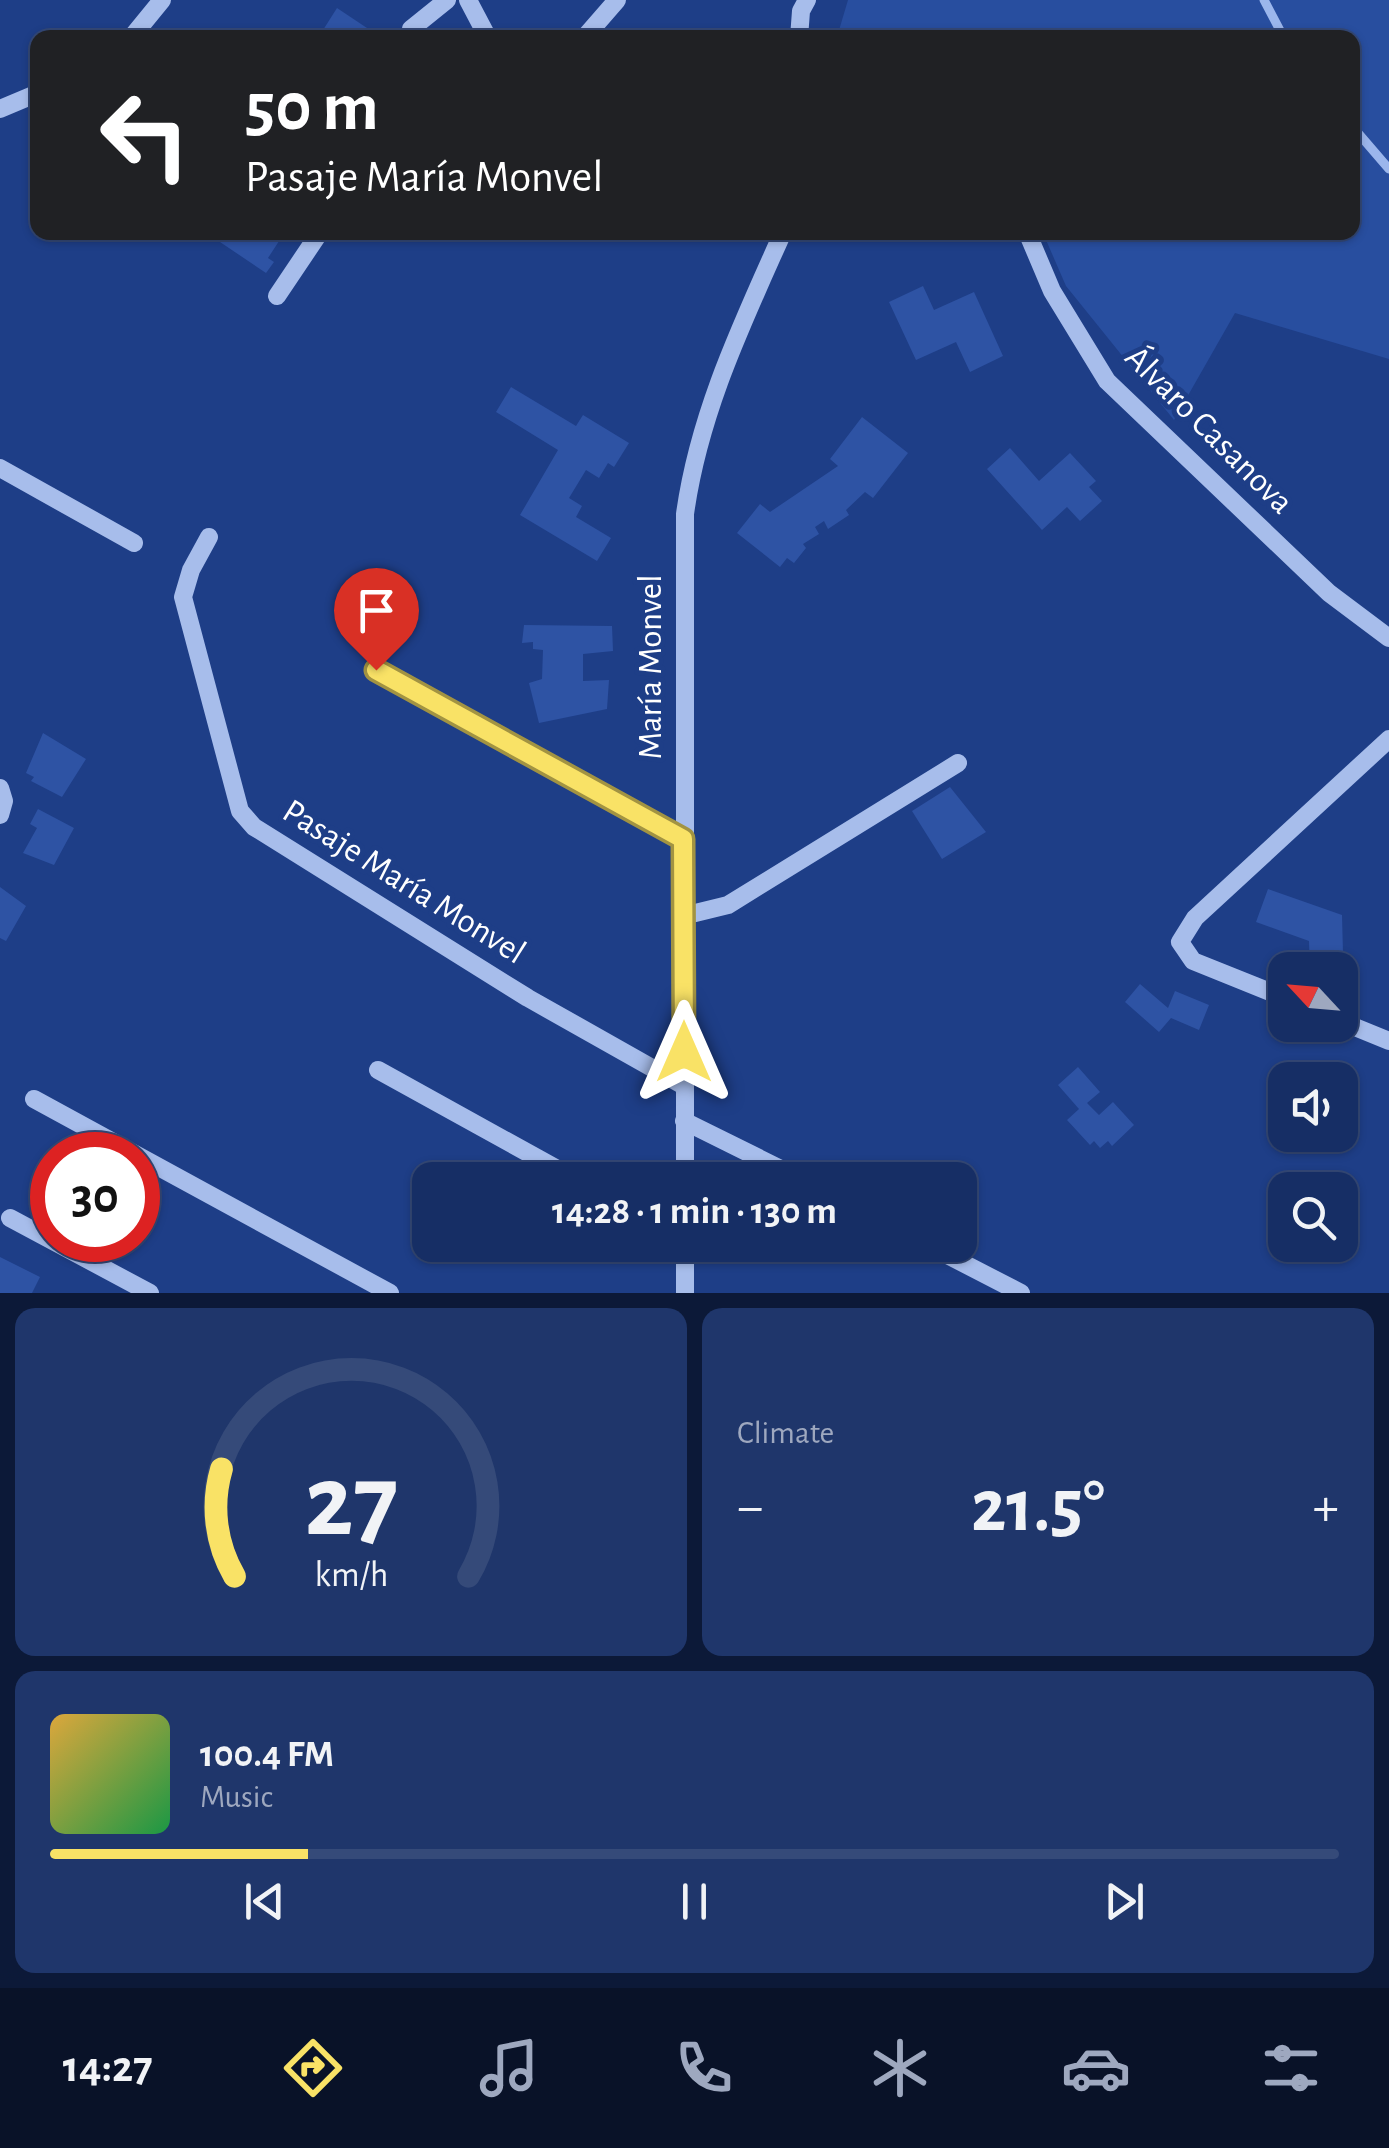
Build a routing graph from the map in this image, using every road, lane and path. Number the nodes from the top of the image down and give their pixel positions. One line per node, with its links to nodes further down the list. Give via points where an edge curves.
1 (162, 0): 7 (street)
2 (447, 0): 8 (street)
3 (468, 0): 9 (street)
4 (617, 0): 10 (street)
5 (782, 0): 6 (street)
6 (804, 5): 11 (street)
7 (138, 30)
8 (412, 30)
9 (484, 30)
10 (591, 30)
11 (800, 30)
12 (30, 96): 13 (street)
13 (0, 109)
14 (315, 240): 17 (street)
15 (779, 240): 27 (street, María Monvel, via 728,354 692,465 682,559)
16 (1030, 240): 21 (street, Álvaro Casanova, via 1052,291 1107,381 1330,593)
17 (277, 296)
18 (0, 468): 20 (street)
19 (209, 538): 33 (street, Pasaje María Monvel, via 183,597 240,812 254,827 528,998)
20 (134, 543)
21 (1389, 638)
22 (376, 670): 27 (street)
23 (1389, 739): 29 (street, via 1195,918 1180,942 1193,961)
24 (958, 762): 28 (street, via 728,904)
25 (0, 788): 26 (street)
26 (0, 814)
27 (683, 839): 28 (street, María Monvel)
28 (684, 916): 33 (street, María Monvel)
29 (1268, 991)
30 (1358, 1027): 31 (street)
31 (1389, 1040)
32 (378, 1070): 36 (street)
33 (684, 1086): 35 (street, María Monvel)
34 (34, 1099): 43 (street)
35 (684, 1121): 37 (street, María Monvel); 38 (street)
36 (544, 1162)
37 (684, 1162)
38 (767, 1162)
39 (10, 1218): 42 (street)
40 (685, 1262): 44 (street)
41 (961, 1262): 45 (street)
42 (150, 1293)
43 (390, 1293)
44 (685, 1293)
45 (1021, 1293)

